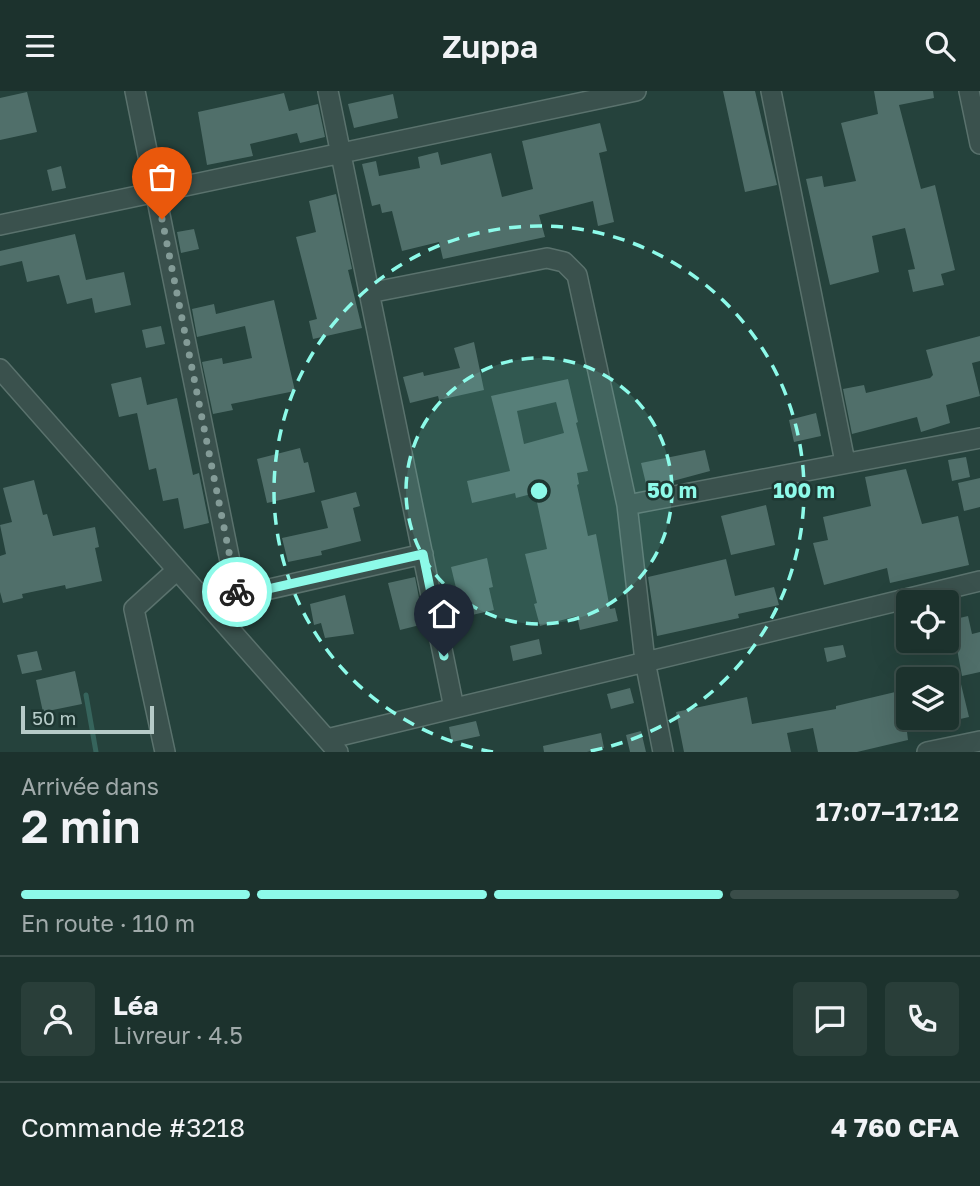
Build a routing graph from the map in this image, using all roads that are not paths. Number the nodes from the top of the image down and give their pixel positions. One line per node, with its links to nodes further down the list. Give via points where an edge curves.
1 (135, 91): 8 (street)
2 (328, 91): 7 (street)
3 (636, 91): 7 (street)
4 (771, 91): 13 (street)
5 (969, 91): 6 (street)
6 (980, 144)
7 (340, 153): 8 (street); 10 (street)
8 (157, 192): 9 (street); 18 (street)
9 (0, 225)
10 (369, 293): 14 (street, via 547,258 571,267 577,275); 15 (street)
11 (0, 369): 16 (street)
12 (980, 437): 13 (street)
13 (845, 462): 14 (street)
14 (627, 505): 20 (street)
15 (423, 554): 18 (street); 21 (street)
16 (177, 570): 19 (street); 24 (street, via 134,609)
17 (980, 581): 20 (street)
18 (237, 596): 19 (street)
19 (209, 605): 23 (street)
20 (645, 661): 21 (street); 25 (street)
21 (454, 708): 23 (street)
22 (980, 741): 26 (street)
23 (332, 745)
24 (165, 752)
25 (663, 752)
26 (928, 752)

